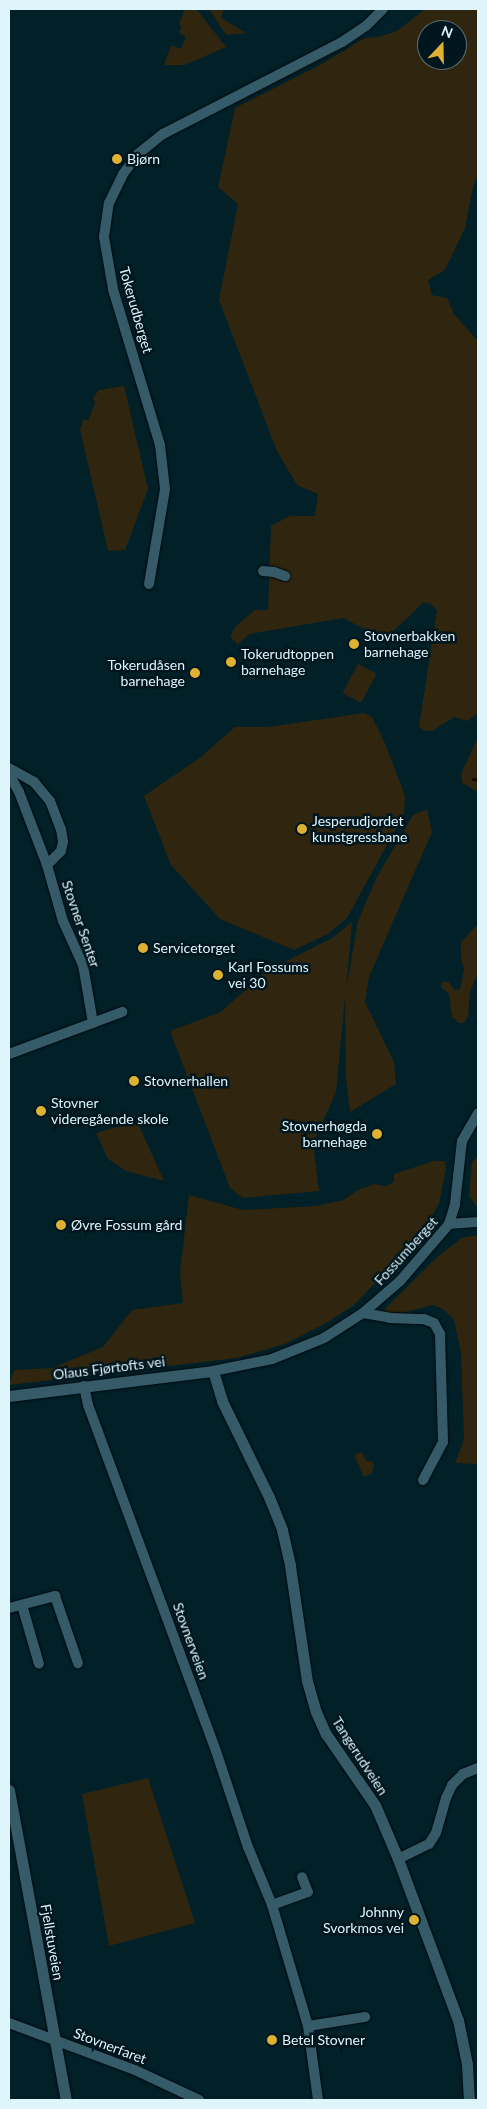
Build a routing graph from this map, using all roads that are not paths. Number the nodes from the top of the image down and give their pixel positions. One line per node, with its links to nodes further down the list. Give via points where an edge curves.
1 (383, 9): 4 (street, Tokerudberget, via 366,26 342,42 164,134 138,154 123,174 109,204 104,237 113,289 160,445 165,489)
2 (263, 571): 3 (street)
3 (285, 576)
4 (149, 584)
5 (9, 768): 7 (street, via 34,782 50,801 61,829 61,851)
6 (9, 774): 7 (street, Stovner Senter)
7 (47, 865): 9 (street, Stovner Senter, via 63,921 83,965)
8 (122, 1012): 9 (street)
9 (93, 1023): 10 (street)
10 (9, 1054)
11 (478, 1113): 13 (street, Fossumberget, via 462,1141 455,1204)
12 (478, 1222): 13 (street)
13 (449, 1224): 14 (street, Fossumberget, via 400,1281)
14 (363, 1313): 15 (street, Fossumberget, via 324,1338 281,1355); 18 (street, via 424,1319 434,1323 440,1334 442,1442)
15 (213, 1371): 16 (street, Olaus Fjørtofts vei); 25 (street, Tangerudveien, via 222,1400 282,1530 306,1675 316,1712 326,1734 375,1805)
16 (84, 1386): 17 (street, Olaus Fjørtofts vei); 27 (street, Stovnerveien, via 88,1405 213,1742 248,1847)
17 (9, 1396)
18 (423, 1480)
19 (22, 1605): 20 (street); 21 (street, via 55,1596); 22 (street)
20 (9, 1608)
21 (78, 1662)
22 (39, 1664)
23 (478, 1768): 25 (street, via 463,1774 452,1785 436,1833 429,1844)
24 (9, 1790): 31 (street, Fjellstuveien)
25 (398, 1859): 35 (street, Tangerudveien, via 458,2020 467,2064)
26 (302, 1877): 27 (street, via 308,1892)
27 (272, 1905): 30 (street, Stovnerveien)
28 (364, 2017): 30 (street)
29 (9, 2023): 31 (street, Stovnerfaret)
30 (308, 2026): 34 (street, Stovnerveien)
31 (54, 2039): 32 (street, Fjellstuveien); 33 (street, Stovnerfaret, via 160,2080)
32 (66, 2100)
33 (199, 2100)
34 (318, 2100)
35 (469, 2100)

